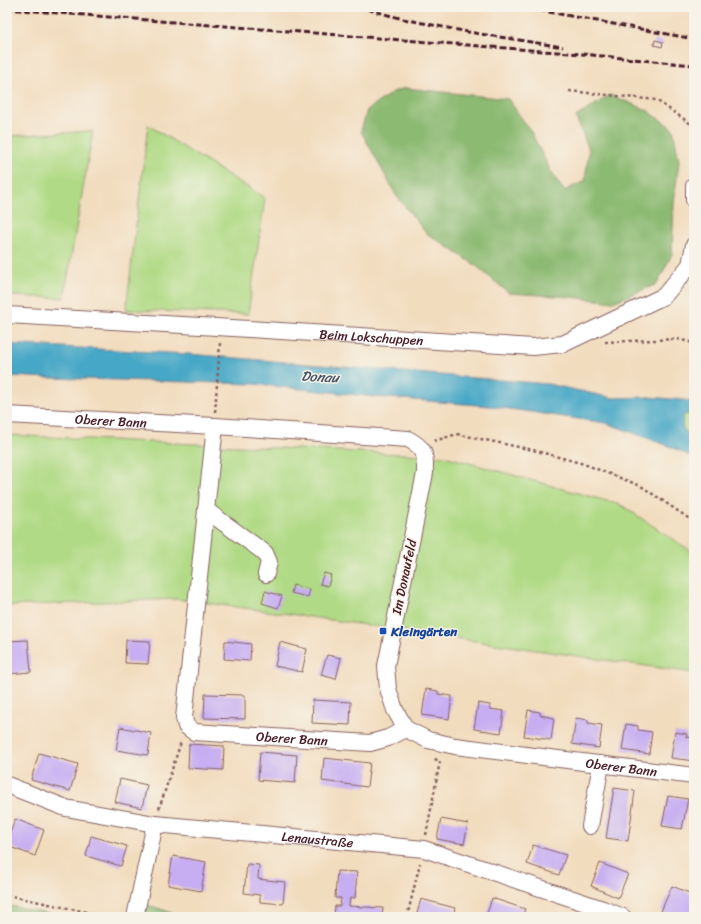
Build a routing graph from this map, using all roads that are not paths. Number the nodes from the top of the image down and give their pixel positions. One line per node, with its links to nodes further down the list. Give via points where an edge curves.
1 (694, 186): 2 (street)
2 (694, 200)
3 (694, 245): 4 (street, Beim Lokschuppen, via 690,264 664,296 563,344 533,347)
4 (7, 315)
5 (7, 415): 6 (street, Oberer Bann)
6 (215, 426): 7 (street, Oberer Bann, via 408,439); 8 (street)
7 (420, 446): 10 (street, Im Donaufeld, via 425,456 425,473 386,666 388,689 395,710)
8 (206, 510): 9 (street, via 265,553 269,562); 10 (street, Oberer Bann, via 184,718 186,726 194,732 370,743)
9 (266, 574)
10 (406, 730): 11 (street, Oberer Bann, via 428,740 455,746)
11 (601, 764): 12 (street, Oberer Bann); 15 (street)
12 (694, 776)
13 (7, 785): 14 (street, Lenaustraße, via 66,808)
14 (155, 824): 16 (street); 17 (street, Lenaustraße, via 424,850)
15 (590, 826)
16 (135, 917)
17 (623, 917)

